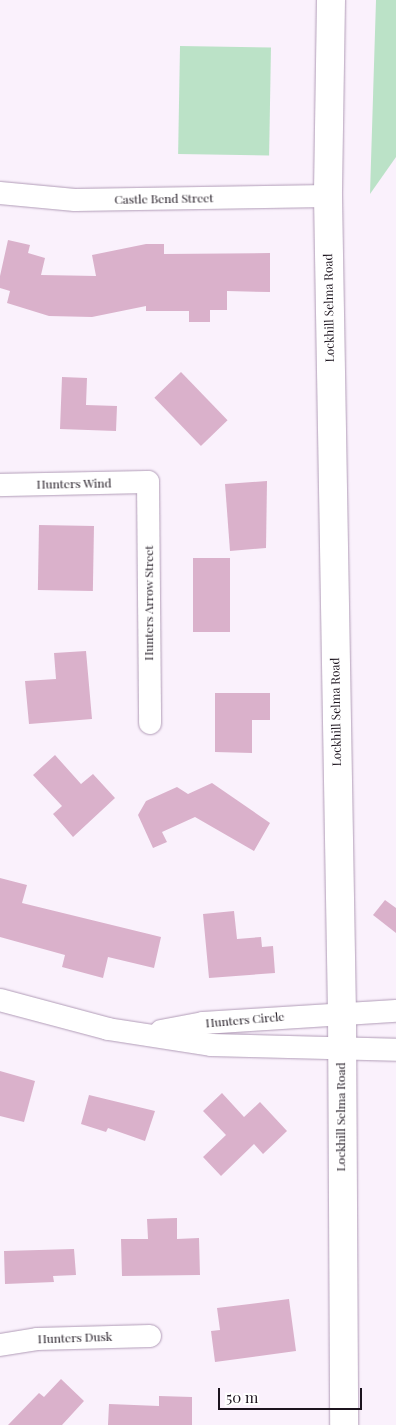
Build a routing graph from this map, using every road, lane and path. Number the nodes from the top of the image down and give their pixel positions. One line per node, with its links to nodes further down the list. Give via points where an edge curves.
1 (331, 0): 3 (main road, Lockhill Selma Road)
2 (0, 193): 3 (street, Castle Bend Street, via 75,200)
3 (328, 196): 9 (main road, Lockhill Selma Road)
4 (148, 482): 5 (street, Hunters Wind); 6 (street, Hunters Arrow Street)
5 (0, 485)
6 (150, 723)
7 (0, 1000): 10 (street, Hunters Circle, via 60,1018)
8 (396, 1011): 9 (street, Hunters Circle)
9 (342, 1012): 10 (street, Hunters Circle, via 203,1023); 11 (main road, Lockhill Selma Road)
10 (148, 1033): 11 (street, Hunters Circle, via 211,1045)
11 (341, 1050): 12 (street, Hunters Circle); 15 (main road, Lockhill Selma Road)
12 (396, 1050)
13 (150, 1336): 14 (street, Hunters Dusk, via 37,1339)
14 (0, 1345)
15 (344, 1425)

